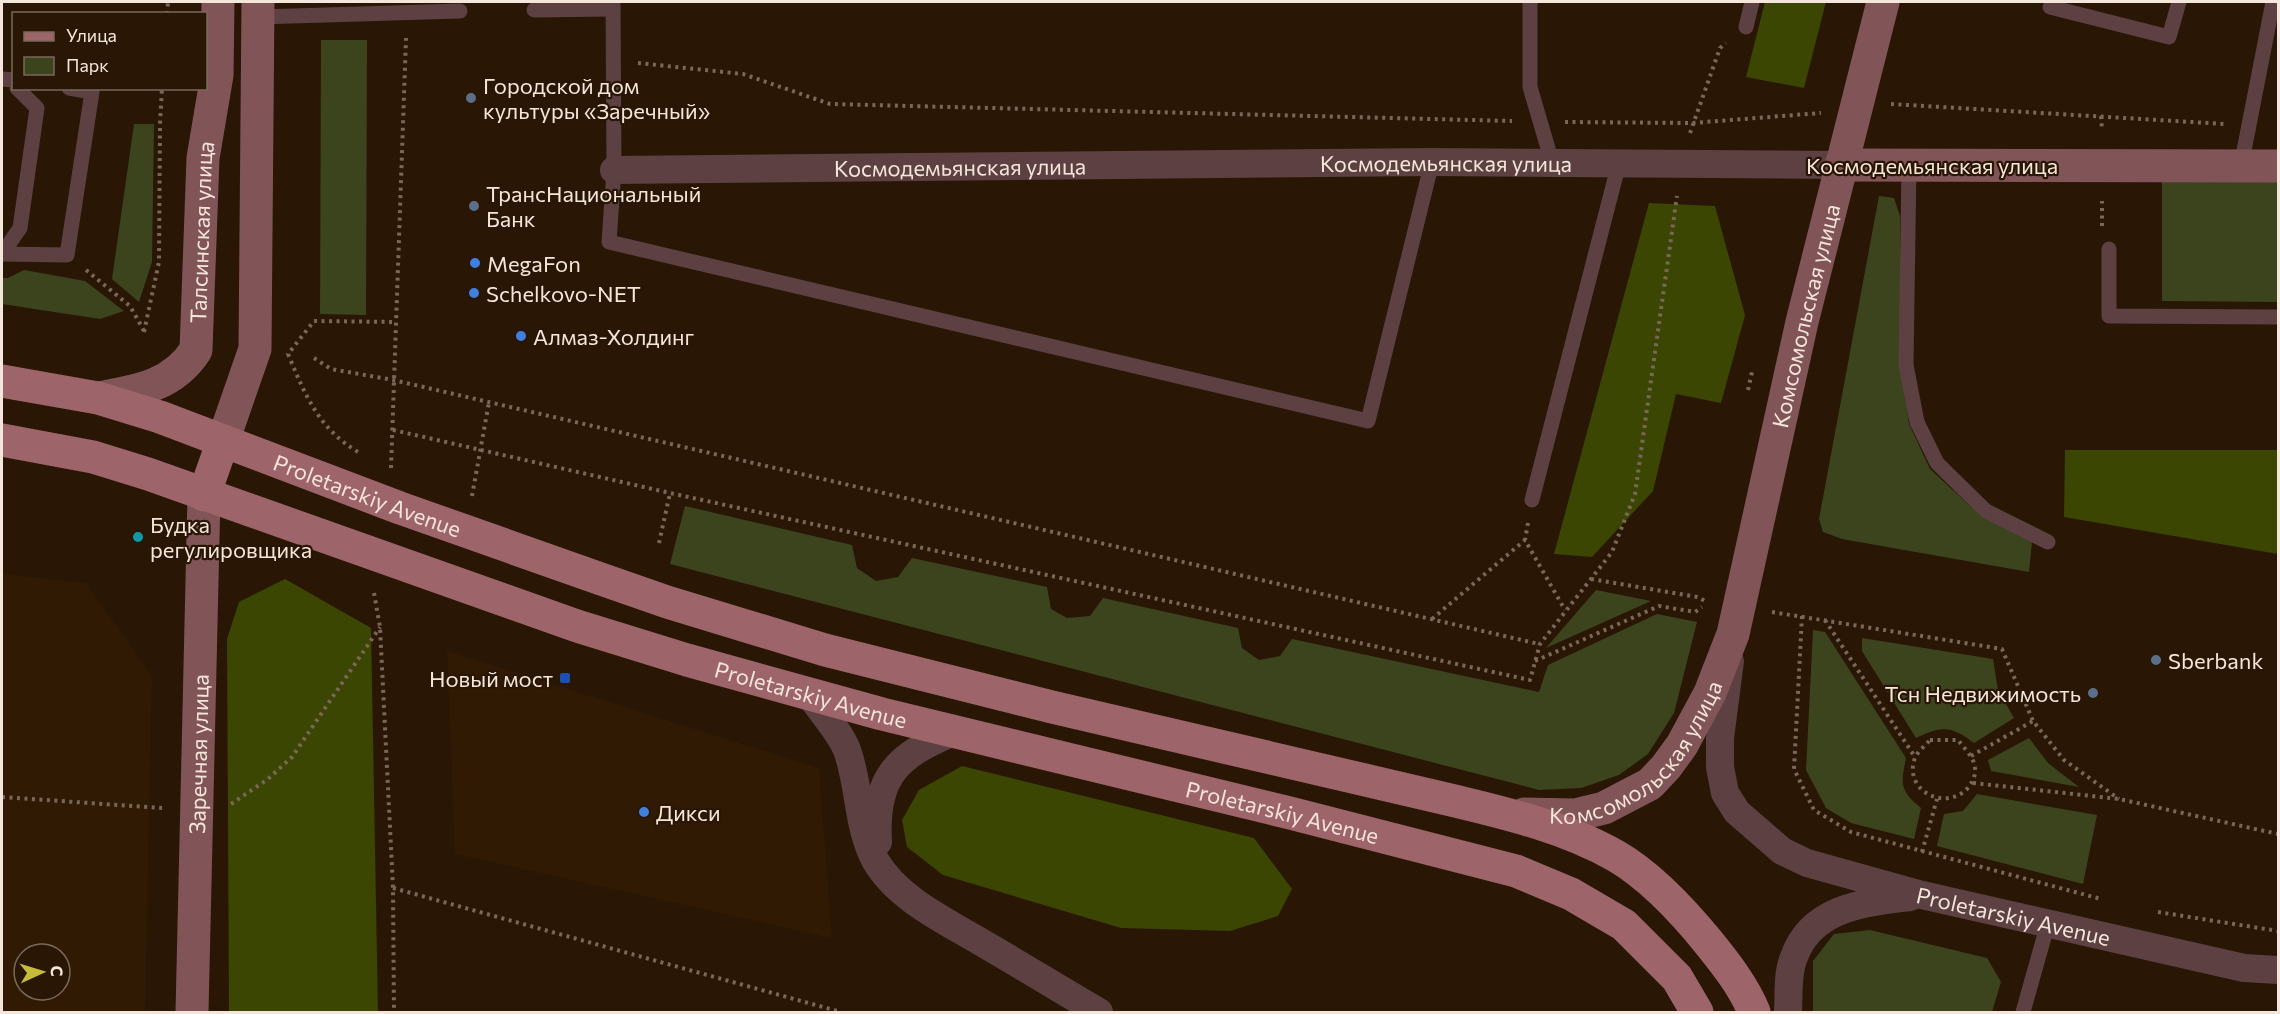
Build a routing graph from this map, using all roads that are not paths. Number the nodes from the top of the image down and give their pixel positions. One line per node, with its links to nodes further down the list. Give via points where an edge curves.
1 (218, 2): 27 (street, Талсинская улица, via 217,75 203,158 196,350 173,376 131,392)
2 (1530, 2): 16 (lane, via 1530,87)
3 (1752, 2): 12 (lane)
4 (1883, 2): 19 (street, Комсомольская улица)
5 (2179, 2): 8 (lane, via 2169,37)
6 (2273, 2): 20 (lane)
7 (613, 5): 10 (lane); 22 (lane)
8 (2050, 7)
9 (258, 9): 11 (lane); 29 (street, via 255,349)
10 (534, 10)
11 (460, 11)
12 (1746, 27)
13 (18, 90): 24 (lane, via 37,108 20,228)
14 (80, 90): 24 (lane, via 92,92 67,255)
15 (1432, 162): 16 (street, Космодемьянская улица); 22 (street, Космодемьянская улица); 22 (lane, via 1368,421 609,242)
16 (1552, 162): 17 (street, Космодемьянская улица)
17 (1619, 163): 19 (street, Космодемьянская улица); 31 (lane)
18 (1909, 164): 19 (street, Космодемьянская улица); 20 (street, Космодемьянская улица); 32 (lane, via 1906,365 1917,422 1937,463 1986,512)
19 (1841, 165): 33 (street, Комсомольская улица)
20 (2241, 166): 21 (street, Космодемьянская улица)
21 (2278, 166)
22 (614, 170)
23 (2109, 249): 25 (lane, via 2109,316)
24 (2, 254)
25 (2278, 317)
26 (2, 381): 27 (main road, Proletarskiy Avenue)
27 (98, 398): 29 (main road, Proletarskiy Avenue)
28 (2, 440): 30 (main road, Proletarskiy Avenue, via 93,457)
29 (223, 441): 30 (main road); 36 (main road, Proletarskiy Avenue, via 667,602 825,650)
30 (204, 495): 34 (main road, Proletarskiy Avenue, via 577,626); 44 (street, Заречная улица)
31 (1533, 500)
32 (2048, 542)
33 (1733, 634): 36 (street, Комсомольская улица, via 1699,717 1650,784 1604,808 1575,815); 37 (street, Комсомольская улица, via 1720,767 1725,793 1737,812)
34 (809, 694): 35 (main road, Proletarskiy Avenue); 38 (street, via 846,748 868,843 875,860)
35 (956, 731): 38 (street, via 910,754 885,782 878,811 878,843); 46 (main road, Proletarskiy Avenue, via 1516,871 1571,894 1624,925 1677,978)
36 (1498, 812): 47 (main road, Proletarskiy Avenue, via 1586,842 1631,866 1700,932 1737,981)
37 (1760, 833): 39 (street, Proletarskiy Avenue, via 1807,863)
38 (896, 885): 45 (street, via 945,920)
39 (1922, 895): 40 (street, Proletarskiy Avenue); 48 (street, via 1874,902 1818,922 1805,934 1793,958)
40 (2048, 923): 41 (street, Proletarskiy Avenue); 49 (lane)
41 (2244, 968): 42 (street, Proletarskiy Avenue); 43 (street)
42 (2278, 970)
43 (2278, 987)
44 (192, 1012)
45 (1099, 1012)
46 (1697, 1012)
47 (1754, 1012)
48 (1788, 1012)
49 (2023, 1012)

